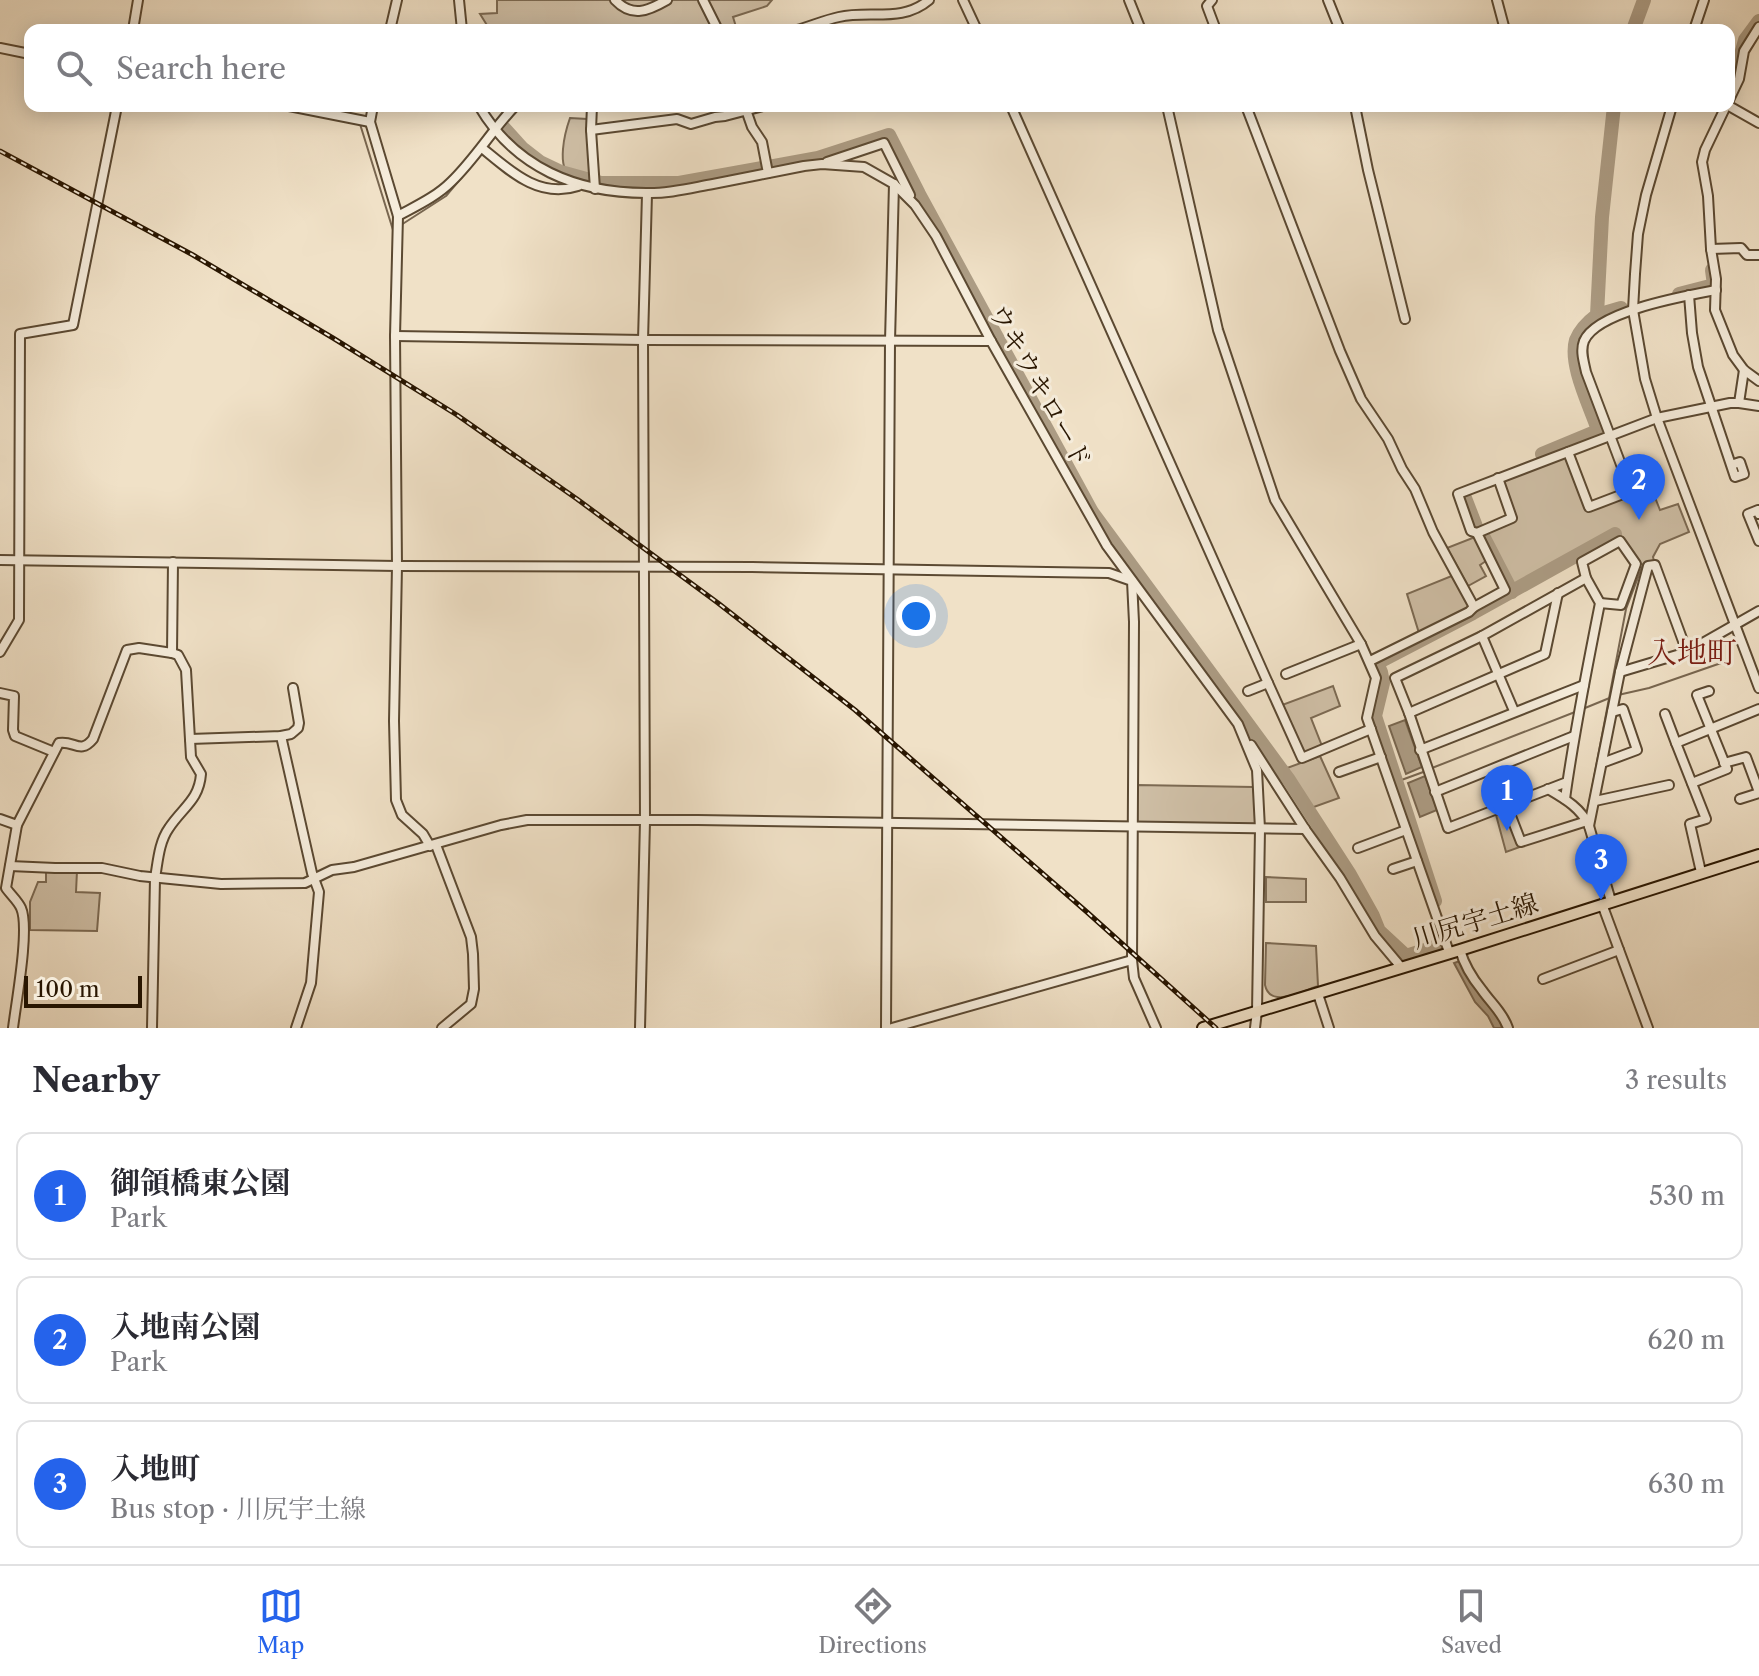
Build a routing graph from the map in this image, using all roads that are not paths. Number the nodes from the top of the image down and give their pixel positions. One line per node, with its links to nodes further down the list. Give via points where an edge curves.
1 (138, 0): 14 (street)
2 (397, 0): 15 (street)
3 (459, 0): 16 (street)
4 (615, 0): 5 (street, via 631,12)
5 (667, 0)
6 (703, 0): 17 (street)
7 (929, 0): 18 (street, via 911,11 840,16)
8 (963, 0): 19 (street)
9 (1129, 0): 20 (street)
10 (1212, 0): 21 (street, via 1207,6)
11 (1328, 0): 22 (street)
12 (1497, 0): 23 (street)
13 (1704, 0): 24 (street)
14 (134, 24)
15 (391, 24)
16 (461, 24)
17 (715, 24)
18 (815, 24)
19 (974, 24)
20 (1139, 24)
21 (1214, 24)
22 (1338, 24)
23 (1503, 24)
24 (1696, 24)
25 (1759, 27): 26 (street)
26 (1755, 40): 29 (street, via 1744,51)
27 (0, 48): 28 (street)
28 (24, 53)
29 (1735, 88)
30 (1735, 108): 46 (street)
31 (116, 112): 83 (street, via 73,325 20,334)
32 (319, 112): 45 (street)
33 (372, 112): 45 (street)
34 (483, 112): 47 (street, ウキウキロード)
35 (510, 112): 47 (street)
36 (592, 112): 48 (street)
37 (736, 112): 48 (street, via 691,124 677,119)
38 (747, 112): 51 (street, via 762,142)
39 (1014, 112): 104 (street)
40 (1168, 112): 96 (street, via 1218,330 1275,500)
41 (1248, 112): 92 (street, via 1361,399 1388,439)
42 (1356, 112): 63 (street)
43 (1670, 112): 62 (street, via 1638,234)
44 (1724, 112): 58 (street, via 1702,162)
45 (370, 122): 57 (street)
46 (1759, 123)
47 (495, 128): 49 (street); 53 (street, ウキウキロード, via 534,164)
48 (591, 130): 54 (street)
49 (482, 148): 53 (street, via 524,180 549,190); 57 (street, via 449,184)
50 (822, 164): 51 (street, ウキウキロード); 52 (street, ウキウキロード, via 864,167); 56 (street, via 884,143)
51 (768, 173): 55 (street, ウキウキロード)
52 (894, 184): 56 (street, ウキウキロード); 66 (street)
53 (579, 186): 54 (street, ウキウキロード)
54 (595, 189): 55 (street, ウキウキロード)
55 (647, 194): 65 (street)
56 (915, 205): 67 (street, ウキウキロード)
57 (398, 216): 64 (street)
58 (1711, 249): 59 (street, via 1741,248 1747,255); 60 (street)
59 (1759, 255)
60 (1716, 290): 61 (street); 68 (street, via 1715,310)
61 (1689, 295): 62 (street); 72 (street, via 1698,367)
62 (1633, 310): 73 (street); 74 (street, via 1607,320 1583,343 1586,372)
63 (1405, 319)
64 (395, 336): 65 (street); 85 (street)
65 (643, 340): 66 (street); 86 (street)
66 (890, 341): 67 (street); 87 (street)
67 (991, 341): 89 (street, ウキウキロード)
68 (1744, 370): 69 (street); 70 (street)
69 (1759, 381)
70 (1739, 403): 71 (street); 72 (street)
71 (1759, 406)
72 (1711, 407): 73 (street); 76 (street)
73 (1657, 418): 74 (street); 94 (street)
74 (1609, 436): 75 (street); 75 (street, via 1631,491 1603,502 1589,507)
75 (1568, 452): 77 (street)
76 (1731, 465)
77 (1498, 478): 80 (street, via 1512,518); 80 (street, via 1458,494 1471,531)
78 (1759, 514): 79 (street, via 1748,514)
79 (1756, 522): 81 (street)
80 (1477, 533): 92 (street, via 1505,590)
81 (1759, 541)
82 (0, 560): 83 (street)
83 (20, 560): 84 (street); 97 (street, via 19,620)
84 (173, 562): 85 (street); 99 (street)
85 (397, 566): 86 (street); 148 (street, via 396,800 402,815)
86 (643, 566): 87 (street); 140 (street)
87 (889, 569): 89 (street, via 1109,573); 141 (street)
88 (1586, 578): 90 (street); 91 (street); 91 (street, via 1582,562 1620,541 1636,564 1621,605)
89 (1132, 581): 116 (street, ウキウキロード); 144 (street)
90 (1558, 593): 95 (street); 103 (street, via 1545,654)
91 (1600, 603): 105 (street)
92 (1474, 607): 100 (street)
93 (1759, 611): 94 (street)
94 (1734, 623): 98 (street); 107 (street, via 1753,659)
95 (1482, 636): 103 (street); 114 (street, via 1395,678)
96 (1361, 644): 100 (street); 102 (street)
97 (0, 652)
98 (1687, 652): 101 (street); 101 (street, via 1655,565 1648,566)
99 (172, 653): 121 (street, via 186,670); 124 (street, via 127,650 93,739 81,748 59,743)
100 (1370, 661): 117 (street, via 1376,678 1367,718)
101 (1620, 672): 113 (street)
102 (1286, 674)
103 (1497, 675): 112 (street); 114 (street)
104 (1268, 683): 108 (street); 117 (street, via 1302,758)
105 (1584, 685): 112 (street); 120 (street)
106 (293, 688): 119 (street, via 298,728)
107 (1759, 688)
108 (1248, 691)
109 (1709, 691): 118 (street, via 1697,695)
110 (0, 693): 124 (street, via 14,696 15,736)
111 (1759, 709): 118 (street)
112 (1514, 711): 123 (street)
113 (1612, 712): 126 (street); 126 (street, via 1623,709 1637,750)
114 (1409, 713): 123 (street)
115 (1665, 714): 122 (street)
116 (1238, 724): 145 (street, ウキウキロード, via 1257,770); 146 (street)
117 (1371, 729): 125 (street)
118 (1710, 729): 122 (street); 127 (street)
119 (281, 736): 121 (street); 156 (street)
120 (1574, 736): 129 (street); 133 (street)
121 (190, 739): 155 (street, via 200,785 168,829)
122 (1676, 743): 130 (street)
123 (1420, 750): 133 (street)
124 (54, 752): 143 (street)
125 (1381, 757): 128 (street); 147 (street)
126 (1602, 763): 137 (street)
127 (1724, 763): 130 (street, via 1727,769); 134 (street, via 1746,757)
128 (1339, 772)
129 (1567, 782): 132 (street); 135 (street)
130 (1692, 783): 154 (street, via 1706,819 1690,824)
131 (1669, 785): 137 (street)
132 (1548, 789): 135 (street); 138 (street)
133 (1435, 792): 138 (street, via 1448,828)
134 (1759, 792): 136 (street)
135 (1565, 799): 142 (street)
136 (1740, 799)
137 (1595, 801): 142 (street)
138 (1507, 806): 142 (street, via 1521,842)
139 (0, 819): 143 (street)
140 (645, 821): 141 (street); 148 (street, via 527,820); 170 (street)
141 (888, 824): 144 (street); 171 (street)
142 (1588, 824): 158 (street)
143 (17, 825): 152 (street)
144 (1133, 825): 145 (street); 161 (street)
145 (1260, 829): 146 (street); 165 (street, ウキウキロード)
146 (1305, 829): 162 (street)
147 (1406, 830): 149 (street); 151 (street)
148 (433, 845): 156 (street); 169 (street, via 473,954 471,1004)
149 (1358, 848)
150 (1758, 857): 154 (main road, 川尻宇土線)
151 (1417, 861): 153 (street); 160 (street)
152 (10, 866): 155 (street, via 102,868); 157 (street)
153 (1393, 869)
154 (1701, 872): 158 (main road, 川尻宇土線)
155 (155, 878): 156 (street, via 221,884 305,883); 167 (street)
156 (315, 878): 168 (street, via 319,892 311,983)
157 (3, 888): 166 (street, via 21,907 23,917)
158 (1606, 902): 159 (street); 160 (main road, 川尻宇土線)
159 (1619, 950): 163 (street); 177 (street)
160 (1454, 951): 162 (main road, 川尻宇土線); 176 (street)
161 (1132, 960): 171 (street); 172 (street, via 1134,978)
162 (1401, 967): 164 (main road, 川尻宇土線)
163 (1543, 979)
164 (1318, 994): 165 (main road, 川尻宇土線); 175 (street)
165 (1257, 1011): 173 (main road, 川尻宇土線); 174 (street, ウキウキロード)
166 (13, 1028)
167 (152, 1028)
168 (296, 1028)
169 (442, 1028)
170 (640, 1028)
171 (889, 1028)
172 (1156, 1028)
173 (1203, 1028)
174 (1255, 1028)
175 (1329, 1028)
176 (1508, 1028)
177 (1648, 1028)

